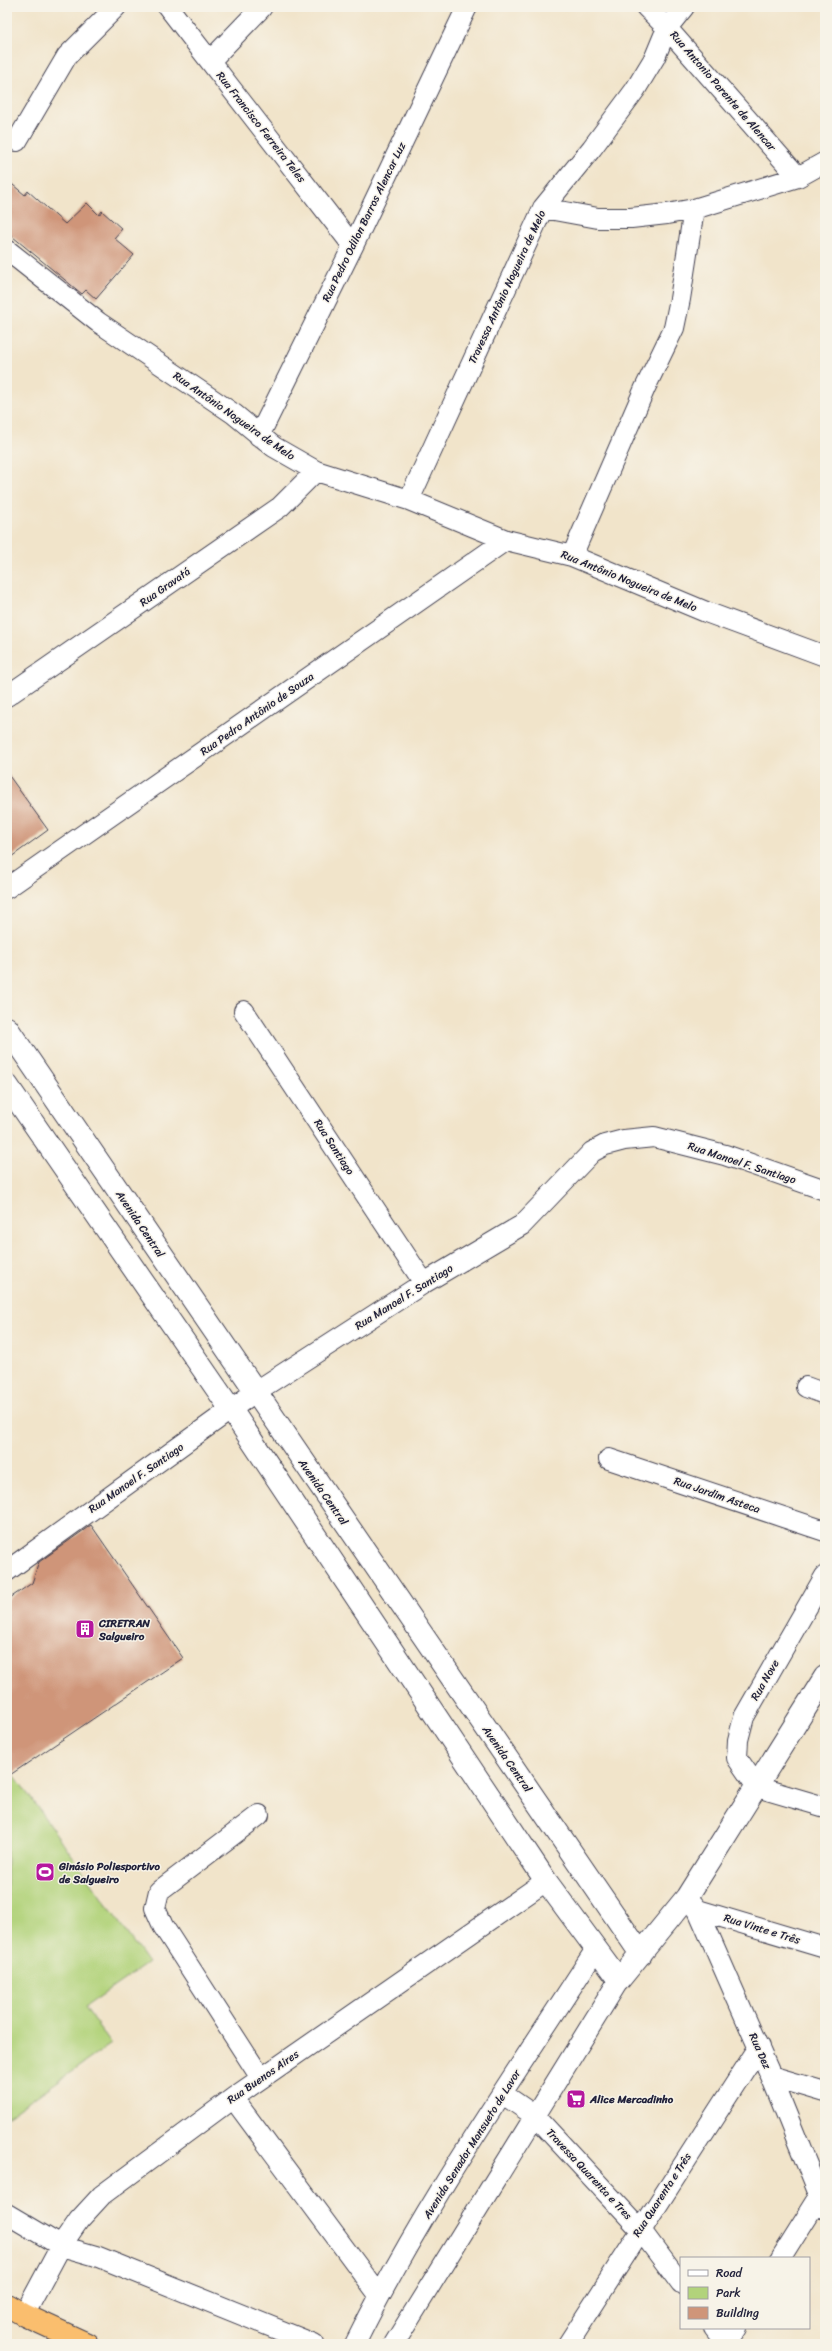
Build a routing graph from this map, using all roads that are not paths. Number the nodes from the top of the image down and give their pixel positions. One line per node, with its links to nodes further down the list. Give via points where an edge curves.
1 (116, 7): 9 (street, via 68,56)
2 (168, 7): 8 (street, Rua Francisco Ferreira Teles)
3 (262, 7): 8 (street)
4 (467, 7): 14 (street, Rua Pedro Odilon Barros Alencar Luz)
5 (646, 7): 7 (street, Rua Antonio Parente de Alencar)
6 (684, 7): 7 (street, Travessa Antônio Nogueira de Melo)
7 (667, 28): 11 (street, Rua Antonio Parente de Alencar); 12 (street, Travessa Antônio Nogueira de Melo, via 655,56 635,90)
8 (210, 61): 14 (street, Rua Francisco Ferreira Teles)
9 (16, 140)
10 (825, 162): 11 (street)
11 (798, 177): 13 (street)
12 (543, 208): 13 (street, via 598,218 630,218); 18 (street, Travessa Antônio Nogueira de Melo)
13 (694, 209): 20 (street, via 674,328)
14 (354, 246): 16 (street, Rua Pedro Odilon Barros Alencar Luz)
15 (7, 250): 16 (street, Rua Antônio Nogueira de Melo, via 98,322 234,414)
16 (259, 436): 17 (street, Rua Antônio Nogueira de Melo)
17 (316, 471): 18 (street, Rua Antônio Nogueira de Melo); 22 (street, Rua Gravatá, via 280,507)
18 (409, 500): 19 (street, Rua Antônio Nogueira de Melo)
19 (506, 540): 20 (street, Rua Antônio Nogueira de Melo); 23 (street, Rua Pedro Antônio de Souza)
20 (572, 556): 21 (street, Rua Antônio Nogueira de Melo, via 706,612)
21 (825, 656)
22 (7, 696)
23 (7, 888)
24 (244, 1011): 28 (street, Rua Santiago)
25 (7, 1028): 30 (street, Avenida Central)
26 (7, 1085): 32 (street)
27 (825, 1190): 28 (street, Rua Manoel F. Santiago, via 726,1155 685,1144 654,1137 624,1140 592,1152 522,1225)
28 (424, 1283): 30 (street, Rua Manoel F. Santiago)
29 (806, 1387): 31 (street)
30 (255, 1392): 32 (street, Rua Manoel F. Santiago); 45 (street, Avenida Central)
31 (825, 1394)
32 (232, 1411): 35 (street, Rua Manoel F. Santiago, via 92,1508); 41 (street)
33 (609, 1459): 34 (street, Rua Jardim Asteca)
34 (825, 1531)
35 (7, 1571)
36 (825, 1576): 38 (street, Rua Nove, via 744,1717 738,1740 737,1758)
37 (825, 1678): 38 (street)
38 (757, 1787): 39 (street); 42 (street)
39 (825, 1807)
40 (259, 1815): 49 (street, via 160,1890 155,1908 194,1977)
41 (546, 1881): 44 (street); 49 (street, Rua Buenos Aires)
42 (693, 1904): 43 (street, Rua Vinte e Três); 45 (street); 47 (street, Rua Dez)
43 (825, 1948)
44 (596, 1949): 46 (street); 51 (street, Avenida Senador Mansueto de Lavor)
45 (641, 1954): 46 (street)
46 (619, 1980): 53 (street)
47 (759, 2047): 48 (street, Rua Dez); 56 (street, Rua Quarenta e Três)
48 (771, 2076): 50 (street); 54 (street, Rua Dez)
49 (261, 2078): 52 (street, Rua Buenos Aires)
50 (825, 2092)
51 (503, 2094): 53 (street, Travessa Quarenta e Tres); 60 (street, Avenida Senador Mansueto de Lavor)
52 (233, 2098): 57 (street, Rua Buenos Aires, via 102,2196 79,2220); 60 (street)
53 (535, 2116): 56 (street, Travessa Quarenta e Tres); 67 (street)
54 (822, 2202): 58 (street)
55 (7, 2214): 57 (street)
56 (640, 2229): 59 (street, Travessa Quarenta e Tres); 68 (street, Rua Quarenta e Três)
57 (61, 2246): 61 (street, Rua Buenos Aires); 65 (street, via 103,2259)
58 (782, 2257)
59 (680, 2283)
60 (379, 2295): 66 (street, Avenida Senador Mansueto de Lavor)
61 (15, 2310): 64 (highway)
62 (715, 2329): 69 (street)
63 (735, 2329): 69 (street)
64 (87, 2344)
65 (314, 2344)
66 (355, 2344)
67 (394, 2344)
68 (568, 2344)
69 (726, 2344)

